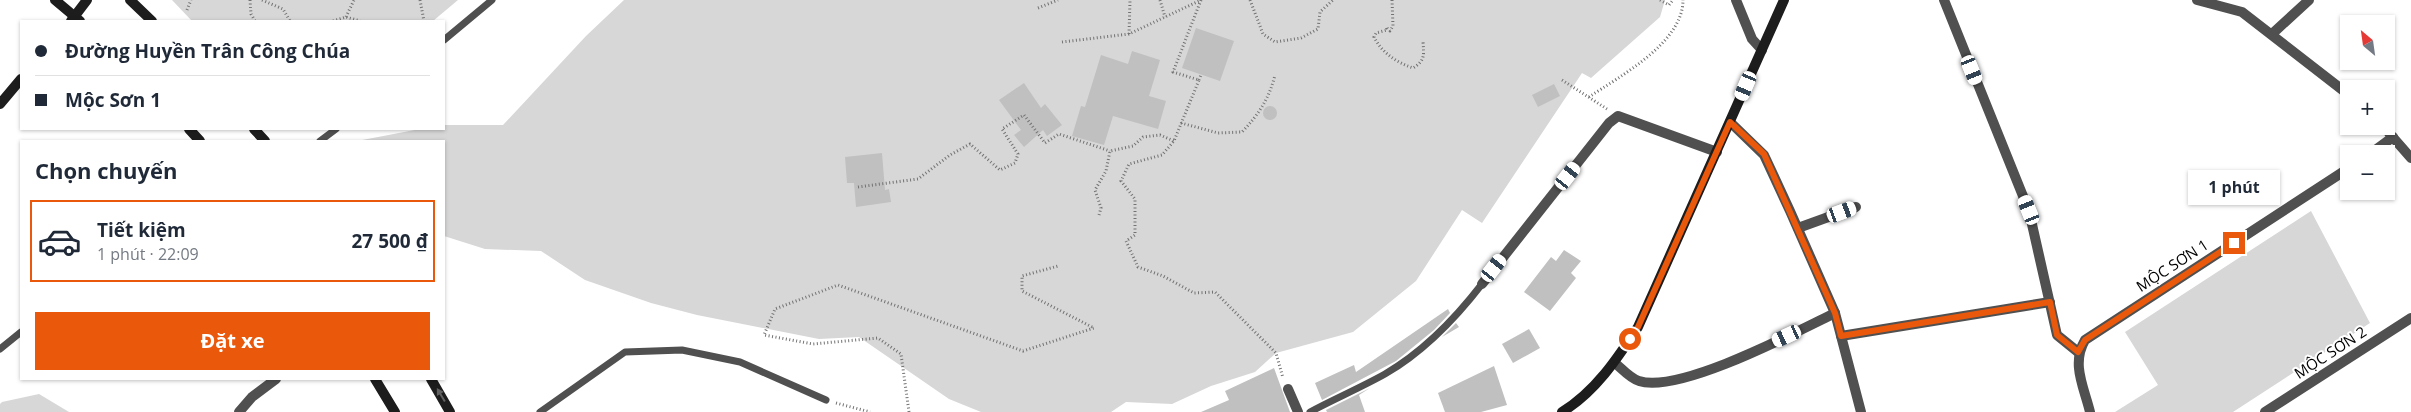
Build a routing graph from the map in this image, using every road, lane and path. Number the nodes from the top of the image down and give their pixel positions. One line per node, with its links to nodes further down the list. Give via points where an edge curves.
1 (55, 0): 29 (street)
2 (87, 0): 29 (street)
3 (130, 0): 30 (street)
4 (191, 0): 26 (path)
5 (250, 0): 31 (path)
6 (262, 0): 32 (path, via 282,9)
7 (354, 0): 27 (path)
8 (420, 0): 35 (path)
9 (492, 0): 38 (lane)
10 (1058, 0): 25 (path)
11 (1130, 0): 36 (path)
12 (1160, 0): 28 (path)
13 (1201, 0): 28 (path); 45 (path, via 1173,72)
14 (1250, 0): 15 (path, via 1262,34 1275,42 1301,38 1318,29 1320,12)
15 (1333, 0)
16 (1392, 0): 40 (path, via 1393,26 1390,31 1386,28 1374,37 1380,49 1413,68 1424,58)
17 (1660, 0): 18 (path, via 1669,6)
18 (1673, 0)
19 (1683, 0): 48 (path, via 1679,19 1651,54)
20 (1736, 0): 41 (street, via 1752,39)
21 (1784, 0): 41 (street)
22 (1944, 0): 72 (street, via 2029,210)
23 (2197, 0): 37 (street, via 2242,12)
24 (2309, 0): 37 (street)
25 (1038, 8)
26 (187, 10)
27 (346, 17): 33 (path); 34 (path)
28 (1165, 17): 36 (path)
29 (75, 20)
30 (151, 20)
31 (254, 20)
32 (289, 20)
33 (336, 20)
34 (356, 20)
35 (424, 20)
36 (1129, 34): 39 (path)
37 (2272, 34): 47 (street)
38 (445, 39)
39 (1062, 42)
40 (1423, 42)
41 (1762, 50): 51 (street)
42 (1201, 75): 45 (path)
43 (1275, 75): 52 (path, via 1266,103 1242,132 1218,133)
44 (20, 80): 49 (street)
45 (1199, 80): 52 (path)
46 (1562, 80): 48 (path)
47 (2340, 88)
48 (1589, 97): 50 (path)
49 (0, 104)
50 (1618, 116): 63 (street); 71 (street, via 1609,123)
51 (1730, 122): 63 (street); 69 (street, via 1764,154)
52 (1181, 123): 60 (path)
53 (190, 130): 57 (street)
54 (255, 130): 58 (street)
55 (335, 130): 59 (lane)
56 (2393, 137): 61 (street); 64 (street)
57 (199, 140)
58 (264, 140)
59 (321, 140)
60 (1174, 141): 62 (path, via 1160,134 1143,137 1133,146); 83 (path, via 1162,155 1129,164 1121,181 1135,199 1135,235 1126,241 1138,267 1194,293 1215,292 1276,353)
61 (2382, 145)
62 (1110, 151): 66 (path, via 1059,134 1046,143 1024,115 1002,129 1018,154 1016,163 1000,170 970,144 918,179); 68 (path, via 1106,171 1095,190 1102,208)
63 (1717, 152): 79 (street, via 1638,327)
64 (2411, 158)
65 (2340, 174): 78 (street, MỘC SƠN 1, via 2085,340)
66 (858, 188)
67 (1856, 207): 69 (street)
68 (1100, 215)
69 (1798, 228): 73 (street)
70 (1058, 266): 90 (path, via 1022,276 1022,291 1094,328 1023,351 838,285 775,309 764,335 814,344 878,338 901,354)
71 (1482, 284): 92 (lane, via 1458,315 1416,353 1386,374)
72 (2050, 302): 76 (street); 78 (street, via 2057,335)
73 (1835, 313): 76 (street); 79 (street, via 1739,359 1667,383 1639,381)
74 (2411, 318): 96 (street, MỘC SƠN 2)
75 (20, 333): 77 (lane)
76 (1841, 336): 94 (street)
77 (0, 349)
78 (2078, 352): 95 (street, via 2078,366)
79 (1615, 363): 93 (street)
80 (275, 380): 85 (street)
81 (377, 380): 86 (street)
82 (432, 380): 87 (street, one-way to 82)
83 (1288, 389): 91 (street)
84 (826, 400): 88 (lane, via 740,362 682,350 625,352); 89 (path)
85 (239, 412)
86 (395, 412)
87 (450, 412)
88 (540, 412)
89 (870, 412)
90 (909, 412)
91 (1298, 412)
92 (1310, 412)
93 (1562, 412)
94 (1861, 412)
95 (2090, 412)
96 (2265, 412)

